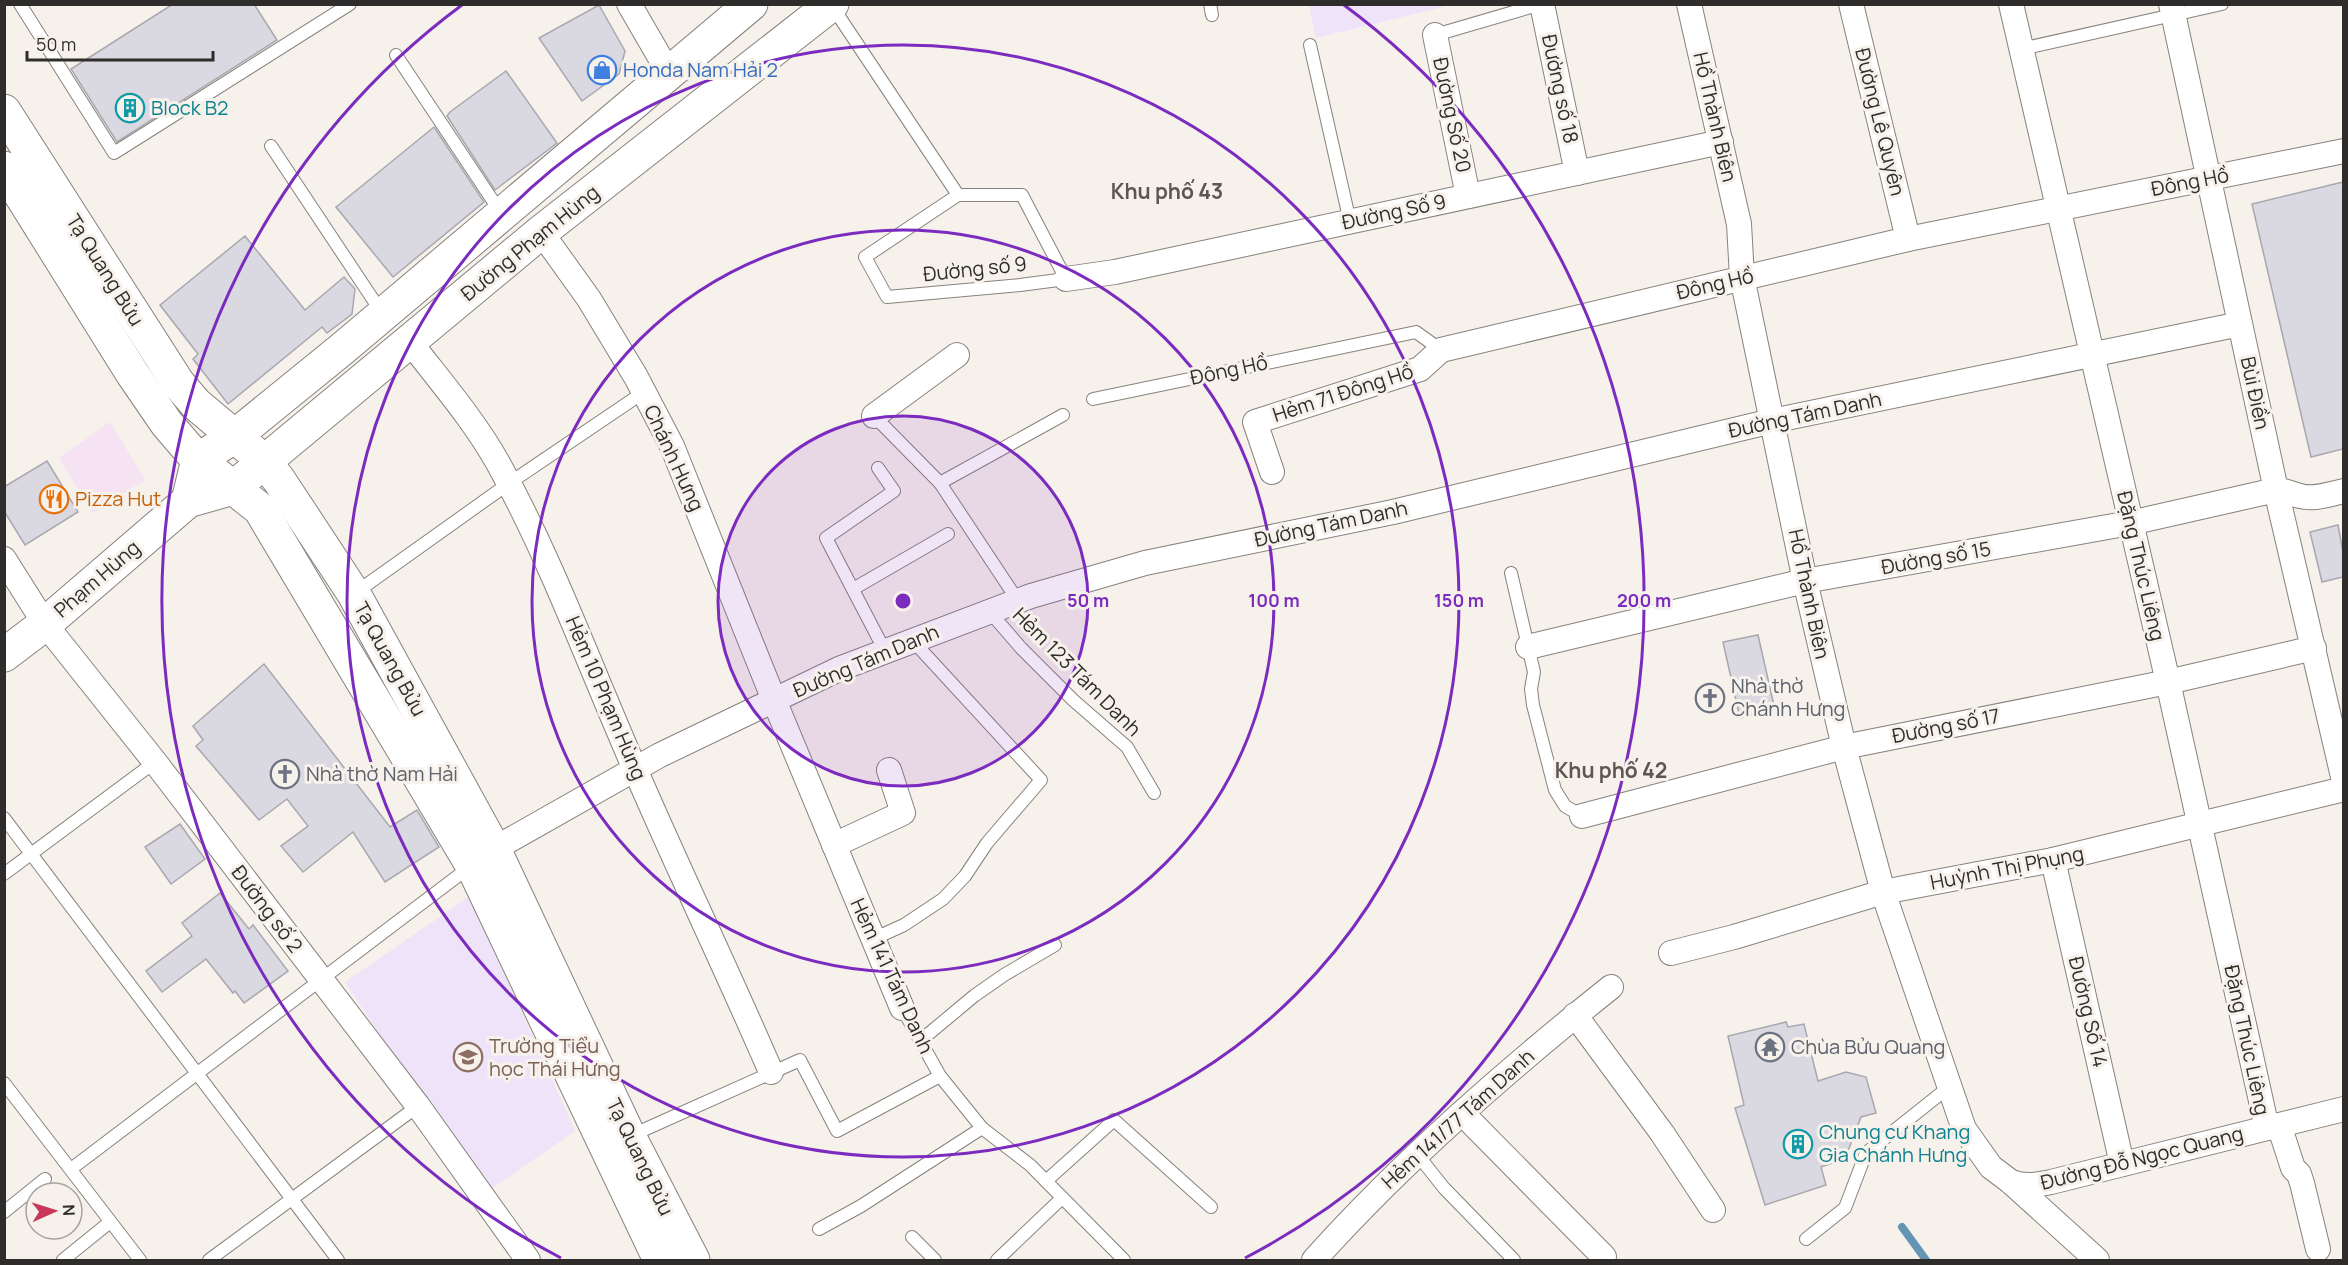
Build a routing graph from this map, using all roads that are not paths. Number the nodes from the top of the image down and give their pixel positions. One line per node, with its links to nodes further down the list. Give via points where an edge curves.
1 (20, 4): 2 (lane, via 114,153)
2 (350, 4)
3 (629, 4): 16 (street)
4 (751, 4): 16 (main road, Đường Phạm Hùng)
5 (1542, 4): 12 (lane); 22 (street, Đường số 18)
6 (1689, 4): 18 (street, Hồ Thành Biên)
7 (1851, 4): 30 (street, Đường Lê Quyên)
8 (2011, 4): 14 (street, Đặng Thúc Liêng)
9 (2222, 4): 11 (lane)
10 (831, 5): 24 (lane); 29 (main road, Đường Phạm Hùng)
11 (2172, 10): 14 (lane); 23 (street, Bùi Điền)
12 (1435, 35): 25 (street, Đường Số 20)
13 (1310, 45): 28 (lane)
14 (2021, 49): 26 (street, Đặng Thúc Liêng)
15 (396, 56): 27 (lane)
16 (669, 73): 27 (main road, Đường Phạm Hùng)
17 (4, 111): 44 (main road, Tạ Quang Bửu, via 162,361 196,404)
18 (1721, 142): 22 (street, Đường Số 9); 31 (street, Hồ Thành Biên, via 1739,224)
19 (271, 147): 33 (lane)
20 (2343, 151): 23 (street, Đông Hồ)
21 (4, 168): 45 (main road, Tạ Quang Bửu, via 149,399)
22 (1578, 173): 25 (street, Đường Số 9)
23 (2209, 178): 26 (street, Đông Hồ); 34 (street, Bùi Điền)
24 (958, 195): 32 (lane, via 1022,195); 32 (lane, Đường số 9, via 865,257 887,297)
25 (1468, 196): 28 (street, Đường Số 9)
26 (2058, 208): 30 (street, Đông Hồ); 37 (street, Đặng Thúc Liêng)
27 (502, 214): 33 (main road, Đường Phạm Hùng)
28 (1350, 222): 32 (street, Đường Số 9)
29 (541, 232): 35 (main road, Đường Phạm Hùng); 39 (street, Chánh Hưng, via 589,299)
30 (1908, 239): 31 (street, Đông Hồ)
31 (1742, 277): 36 (street, Đông Hồ); 43 (street, Hồ Thành Biên)
32 (1066, 279)
33 (383, 314): 44 (main road, Đường Phạm Hùng)
34 (2240, 324): 37 (street, Đường Tám Danh); 52 (street, Bùi Điền)
35 (410, 342): 46 (main road, Đường Phạm Hùng); 50 (street, Hẻm 10 Phạm Hùng, via 468,417)
36 (1441, 350): 40 (lane, Đông Hồ, via 1416,332); 48 (street, Hẻm 71 Đông Hồ, via 1420,369 1255,422)
37 (2092, 354): 43 (street, Đường Tám Danh); 55 (street, Đặng Thúc Liêng)
38 (957, 355): 42 (street)
39 (644, 393): 50 (lane); 71 (street, Chánh Hưng, via 672,446)
40 (1093, 399)
41 (1063, 415): 49 (lane)
42 (874, 416): 49 (lane)
43 (1772, 421): 59 (street, Hồ Thành Biên); 62 (street, Đường Tám Danh, via 1393,512 1145,563)
44 (235, 436): 45 (main road); 46 (main road, Tạ Quang Bửu)
45 (198, 460): 51 (main road, Tạ Quang Bửu); 54 (main road)
46 (264, 461): 51 (main road, Đường Phạm Hùng); 61 (main road, Tạ Quang Bửu)
47 (878, 468): 60 (lane, via 894,491 826,538)
48 (1272, 472)
49 (940, 483): 62 (lane)
50 (508, 484): 61 (lane); 74 (street, Hẻm 10 Phạm Hùng, via 543,552)
51 (233, 488): 54 (main road, Phạm Hùng); 84 (main road, Tạ Quang Bửu, via 260,509)
52 (2276, 490): 53 (street, Đường số 15, via 2301,497); 55 (street, Đường số 15); 67 (street, Bùi Điền)
53 (2343, 491)
54 (188, 501): 64 (main road, Phạm Hùng)
55 (2130, 523): 59 (street, Đường số 15); 70 (street, Đặng Thúc Liêng)
56 (948, 534): 60 (lane)
57 (4, 559): 64 (street, Đường số 2)
58 (1511, 573): 66 (lane)
59 (1805, 581): 66 (street, Đường số 15); 72 (street, Hồ Thành Biên)
60 (853, 589): 68 (lane)
61 (354, 594): 84 (main road, Tạ Quang Bửu)
62 (1018, 601): 63 (street, Đường Tám Danh)
63 (990, 612): 65 (street, Đường Tám Danh); 78 (lane, Hẻm 123 Tám Danh, via 1072,700 1127,747)
64 (45, 624): 69 (main road, Phạm Hùng); 73 (street, Đường số 2)
65 (913, 641): 68 (street, Đường Tám Danh); 88 (lane, via 1041,780 943,899 904,925)
66 (1528, 647): 79 (lane, via 1534,672 1533,705 1555,790 1565,806)
67 (2314, 648): 70 (street, Đường số 17); 76 (street, Bùi Điền)
68 (885, 651): 71 (street, Đường Tám Danh)
69 (4, 655)
70 (2168, 682): 72 (street, Đường số 17); 81 (street, Đặng Thúc Liêng)
71 (774, 700): 74 (street, Đường Tám Danh); 82 (street, Hẻm 141 Tám Danh)
72 (1844, 747): 79 (street, Đường số 17); 87 (street, Hồ Thành Biên)
73 (155, 762): 83 (lane); 91 (street, Đường số 2)
74 (635, 769): 84 (street, Đường Tám Danh); 96 (street, Hẻm 10 Phạm Hùng)
75 (889, 770): 82 (street, via 903,813)
76 (2343, 781)
77 (2343, 789): 81 (street, Huỳnh Thị Phụng)
78 (1154, 792)
79 (1582, 816)
80 (4, 818): 83 (lane)
81 (2200, 824): 85 (street, Huỳnh Thị Phụng); 104 (street, Đặng Thúc Liêng)
82 (834, 845): 88 (street, Hẻm 141 Tám Danh)
83 (31, 853): 86 (lane); 97 (lane)
84 (483, 857): 91 (lane); 106 (main road, Tạ Quang Bửu); 124 (main road, Tạ Quang Bửu)
85 (2053, 860): 87 (street, Huỳnh Thị Phụng); 108 (street, Đường Số 14)
86 (4, 873)
87 (1883, 892): 90 (street, Huỳnh Thị Phụng); 100 (street, Hồ Thành Biên)
88 (873, 939): 93 (street, Hẻm 141 Tám Danh)
89 (1055, 945): 95 (lane, via 974,996)
90 (1671, 952)
91 (320, 978): 97 (lane); 101 (street, Đường số 2)
92 (1611, 987): 94 (street, Hẻm 141/77 Tám Danh)
93 (902, 1008): 95 (lane, Hẻm 141 Tám Danh)
94 (1575, 1015): 103 (street, Hẻm 141/77 Tám Danh); 116 (street)
95 (920, 1041): 98 (lane, Hẻm 141 Tám Danh)
96 (771, 1072): 98 (lane, via 800,1060 837,1131); 106 (lane)
97 (198, 1074): 109 (lane); 114 (lane)
98 (940, 1076): 105 (lane, Hẻm 141 Tám Danh)
99 (4, 1083): 109 (lane)
100 (1948, 1087): 112 (street, Hồ Thành Biên, via 1973,1145 1991,1167); 121 (lane, via 1866,1154 1845,1208)
101 (418, 1106): 114 (lane); 129 (street, Đường số 2)
102 (2343, 1109): 104 (street, Đường Đỗ Ngọc Quang)
103 (1462, 1113): 107 (street, Hẻm 141/77 Tám Danh); 123 (street)
104 (2273, 1126): 108 (street, Đường Đỗ Ngọc Quang); 122 (street, Đặng Thúc Liêng, via 2299,1174)
105 (982, 1128): 111 (lane, Hẻm 141 Tám Danh); 119 (lane)
106 (628, 1136): 124 (main road, Tạ Quang Bửu)
107 (1417, 1154): 133 (street, Hẻm 141/77 Tám Danh); 134 (lane, via 1444,1188)
108 (2122, 1164): 112 (street, Đường Đỗ Ngọc Quang, via 2032,1185)
109 (71, 1169): 118 (lane)
110 (45, 1179): 117 (lane)
111 (1046, 1181): 113 (lane, Hẻm 141 Tám Danh); 115 (lane, via 1114,1120)
112 (2011, 1182): 135 (street, Hồ Thành Biên)
113 (1062, 1198): 131 (lane); 132 (lane, Hẻm 141 Tám Danh)
114 (292, 1200): 127 (lane); 128 (lane)
115 (1211, 1206)
116 (1713, 1210)
117 (4, 1212)
118 (110, 1222): 125 (lane); 126 (lane)
119 (819, 1229)
120 (912, 1237): 130 (lane)
121 (1806, 1239)
122 (2318, 1249)
123 (1604, 1257)
124 (672, 1258)
125 (63, 1260)
126 (140, 1260)
127 (209, 1260)
128 (338, 1260)
129 (528, 1260)
130 (935, 1260)
131 (998, 1260)
132 (1124, 1260)
133 (1314, 1260)
134 (1514, 1260)
135 (2097, 1260)

